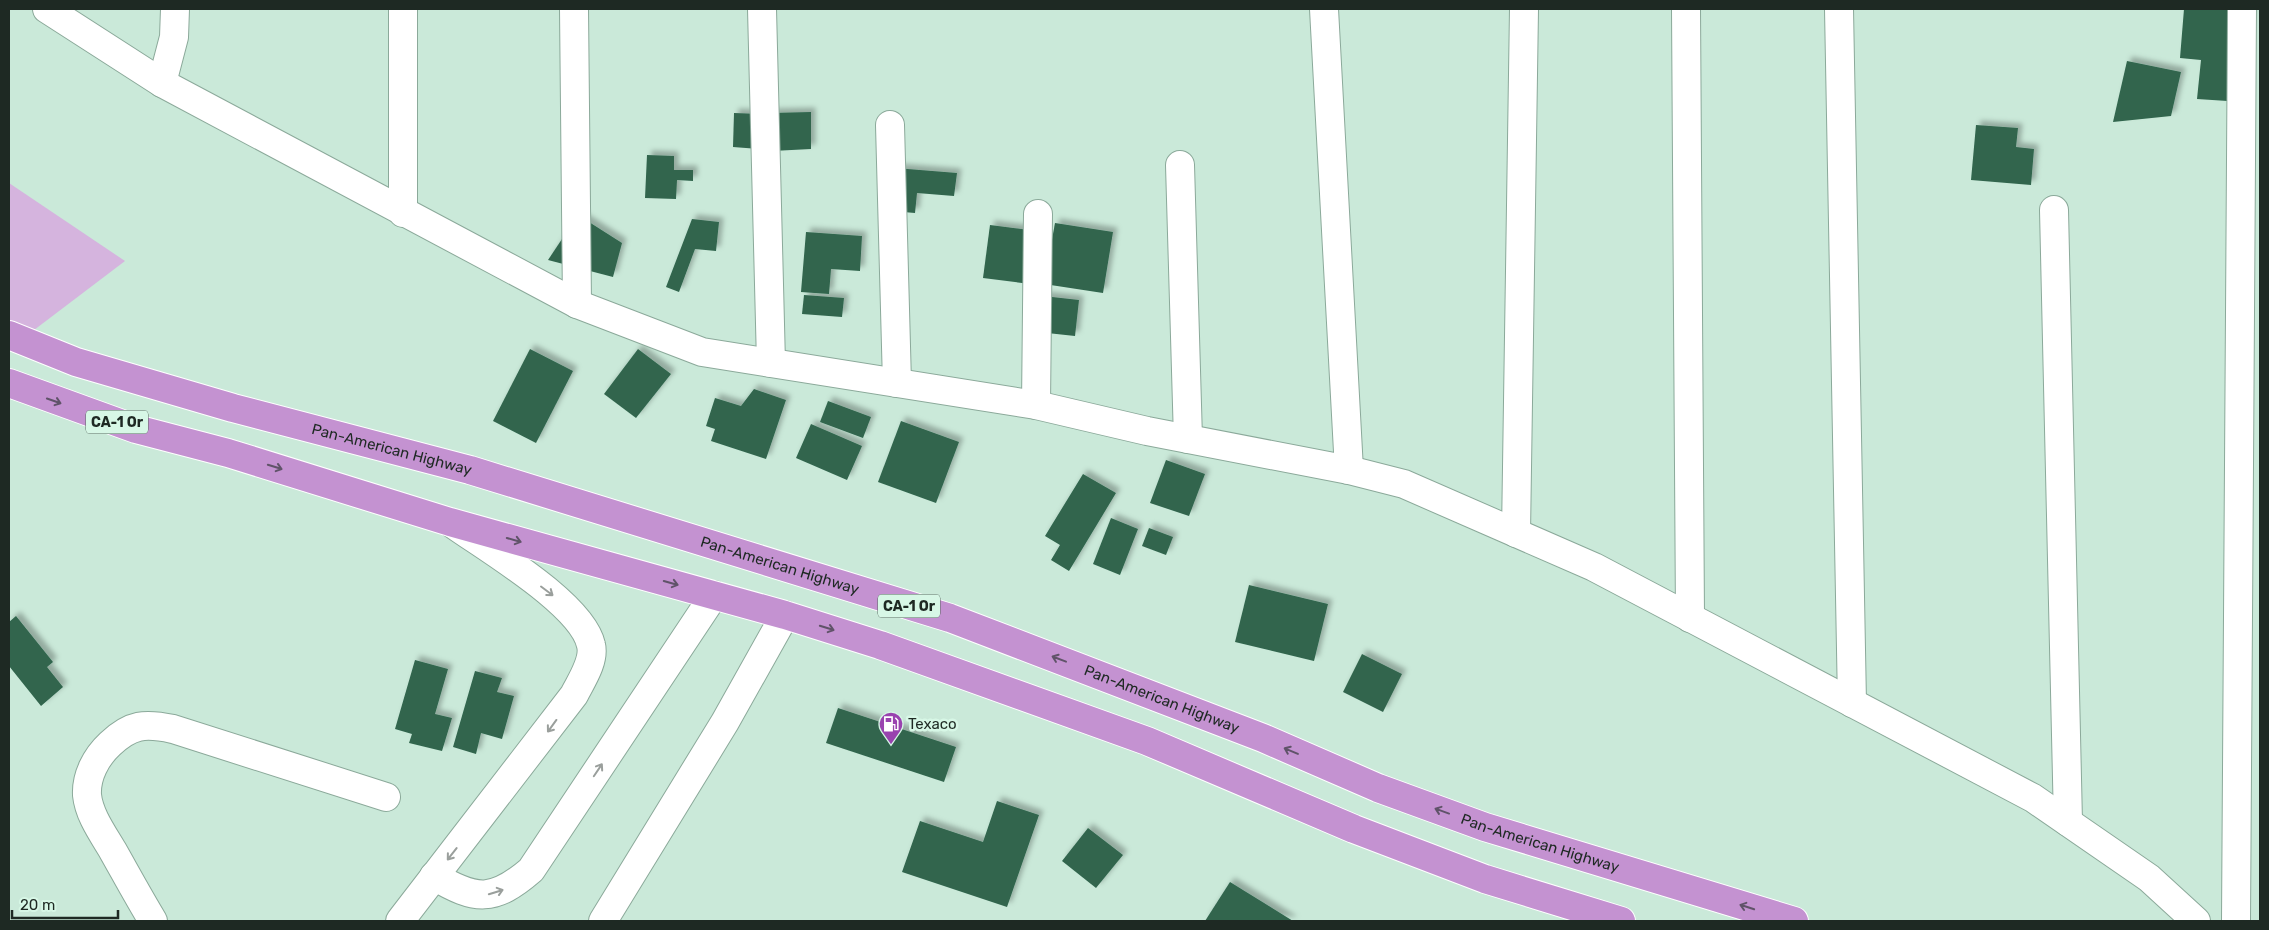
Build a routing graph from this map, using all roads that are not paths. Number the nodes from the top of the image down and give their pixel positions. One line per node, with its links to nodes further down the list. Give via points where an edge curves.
1 (48, 9): 11 (street)
2 (175, 9): 11 (street, via 174,37)
3 (403, 9): 15 (street)
4 (574, 9): 17 (street)
5 (762, 9): 19 (street)
6 (1324, 9): 24 (street)
7 (1524, 9): 26 (street)
8 (1686, 9): 29 (street)
9 (1839, 9): 30 (street)
10 (2242, 9): 40 (street)
11 (162, 82): 15 (street)
12 (890, 125): 21 (street)
13 (1180, 165): 23 (street)
14 (2054, 210): 32 (street)
15 (403, 213): 17 (street)
16 (1038, 214): 22 (street)
17 (577, 304): 19 (street, via 702,352)
18 (9, 335): 38 (highway, Pan-American Highway / CA-1 Or, one-way to 18, via 1485,827 1378,788 1263,738 950,618 470,470 233,408 76,362)
19 (771, 363): 21 (street)
20 (9, 383): 25 (highway, CA-1 Or, one-way to 25, via 136,429 228,453)
21 (897, 383): 22 (street)
22 (1036, 405): 23 (street)
23 (1188, 439): 24 (street)
24 (1349, 470): 26 (street, via 1404,484)
25 (450, 522): 27 (highway, CA-1 Or, one-way to 27); 33 (street, one-way to 33, via 561,602 584,628 592,647 587,670 574,695)
26 (1516, 533): 29 (street, via 1594,567)
27 (714, 596): 28 (highway, CA-1 Or); 33 (street, one-way to 27, via 452,887 476,894 495,894 515,884 531,870)
28 (785, 615): 36 (street); 37 (highway, CA-1 Or, one-way to 37, via 880,644 1146,741 1354,829 1485,879)
29 (1690, 618): 30 (street)
30 (1852, 703): 32 (street, via 2033,798)
31 (386, 797): 34 (street, via 173,729 153,725 138,726 124,732 98,756 87,796 94,818)
32 (2068, 822): 39 (street, via 2149,878)
33 (434, 876): 35 (street)
34 (153, 921)
35 (400, 921)
36 (603, 921)
37 (1621, 921)
38 (1794, 921)
39 (2196, 921)
40 (2236, 921)

